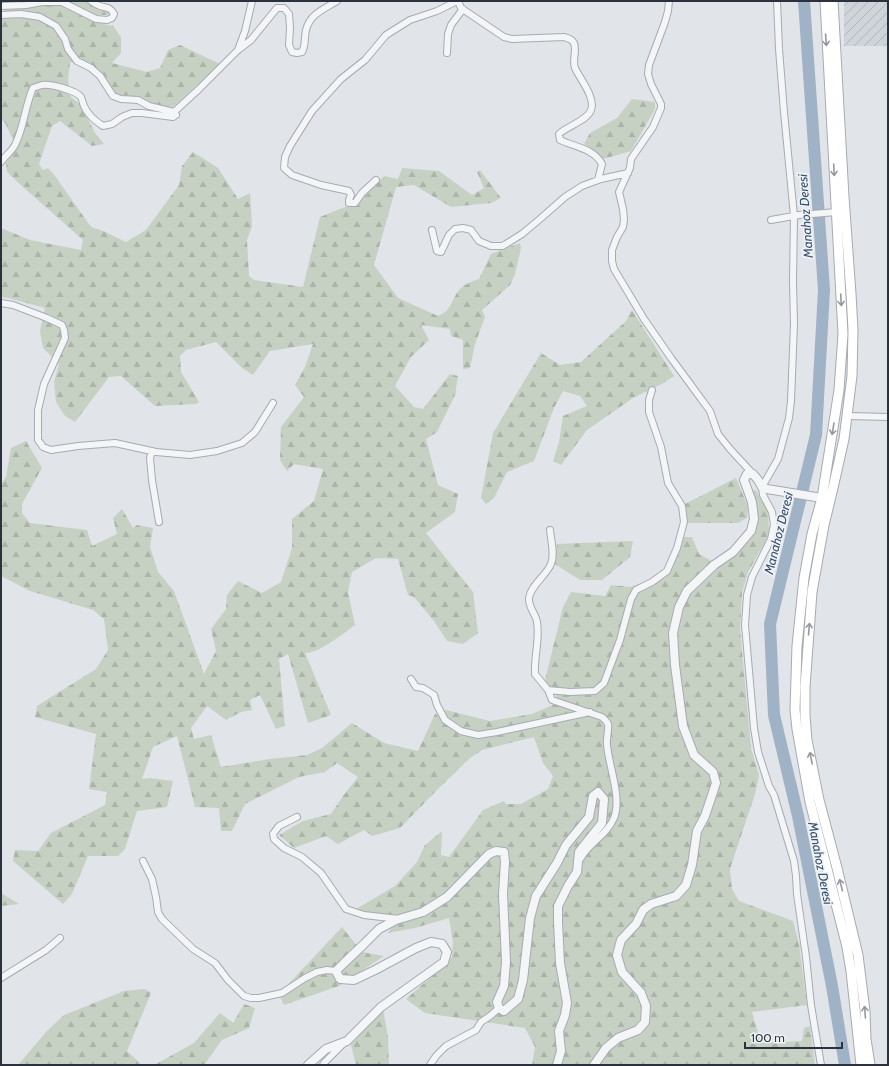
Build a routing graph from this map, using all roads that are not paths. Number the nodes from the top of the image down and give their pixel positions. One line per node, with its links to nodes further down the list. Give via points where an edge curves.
1 (91, 1): 9 (street, via 98,6 111,9 114,14 112,18 96,19 62,2)
2 (252, 1): 12 (street)
3 (337, 1): 12 (street, via 309,21 302,52 292,52 289,46 289,14 284,8 277,8 251,40)
4 (457, 1): 10 (street); 17 (street, via 410,20 386,35 312,111 285,157 284,168 292,175 349,191 349,203 355,203)
5 (669, 1): 16 (street, via 648,74 661,108 653,127 632,159)
6 (777, 1): 20 (street, via 782,80)
7 (825, 1): 19 (main road, one-way to 19)
8 (833, 1): 26 (main road, via 853,330)
9 (1, 6)
10 (463, 9): 13 (street, via 451,25); 18 (street, via 504,37 570,38 575,47 574,65 592,100 591,111 563,130 559,134 560,140 588,150 599,158 602,164)
11 (1, 15): 14 (street, via 21,14 40,17 56,26 77,61 100,76 113,96 138,100 149,106)
12 (238, 50): 14 (street)
13 (447, 53)
14 (174, 112): 15 (street, via 176,115 173,116 132,113 103,126 93,119 84,108 80,97 70,90 42,85 33,88 14,146)
15 (1, 162)
16 (628, 173): 18 (street); 29 (street, via 619,192 624,219 612,250 614,269 666,352 710,411 718,434)
17 (376, 180)
18 (598, 180): 22 (street, via 565,197 522,234 502,246 491,246 480,240 471,230 463,228 455,229 449,235 441,252 436,251)
19 (834, 212): 20 (street); 31 (main road, one-way to 31, via 843,334 839,390)
20 (796, 215): 21 (street); 30 (street, via 791,401 778,459)
21 (771, 220)
22 (432, 230)
23 (1, 303): 28 (street, via 47,318 62,325 64,330 66,338 44,384 38,410 38,440 44,447 51,450 115,443)
24 (652, 390): 35 (street, via 649,412 661,447 668,483 682,506 684,522 677,548 667,571 636,590 631,599 620,640 604,683 595,691)
25 (273, 403): 28 (street, via 255,432 242,443 217,451 190,455)
26 (848, 416): 27 (street); 31 (main road, via 844,438)
27 (888, 418)
28 (152, 452): 32 (street, via 152,480)
29 (753, 474): 30 (street); 50 (street, via 747,474 744,480 752,502 754,519 751,531 733,552 714,564 688,591 679,607 673,633 683,726 694,755 713,772 716,783 697,831 686,885 676,896 651,904 643,910 636,924 621,940 616,955 622,972 640,993 646,1006 644,1022 638,1030 618,1038 606,1048)
30 (765, 488): 31 (street); 51 (street, via 763,495 772,512 774,525 771,539 752,576 745,625 754,728 758,752 794,861 811,1005)
31 (822, 499): 52 (main road, via 804,578 797,646 796,716 810,802 852,971); 53 (main road, one-way to 31, via 858,955 819,800 807,740 805,687 812,592 824,524)
32 (159, 522)
33 (550, 530): 35 (street, via 551,564 532,590 529,599 537,620 538,642 534,674)
34 (411, 679): 36 (street, via 416,687 434,695 445,720 461,732 478,735)
35 (548, 690): 36 (street, via 552,700)
36 (590, 712): 39 (street, via 602,717 608,725 607,744 617,806 610,826 583,853)
37 (297, 817): 40 (street, via 279,826 273,834 274,839 321,873 346,909)
38 (143, 861): 42 (street, via 152,879 158,912 162,919 193,949 215,963 244,996 273,996 317,972)
39 (578, 863): 44 (street, via 579,852 602,823 604,799 598,792 593,796 589,817 566,845 536,896 530,918 523,980 518,999 504,1011); 49 (street, via 577,872 558,906 560,963 567,1003 566,1016 559,1031 561,1050)
40 (400, 919): 42 (street, via 379,929); 44 (street, via 423,912 447,897 489,854 496,851 504,852 506,962 504,986 497,1002)
41 (60, 938): 43 (street, via 46,950)
42 (336, 971): 45 (street, via 340,979 354,980 431,942 442,944 447,952 444,962 381,1007)
43 (1, 978)
44 (499, 1008): 48 (street, via 481,1022 476,1030 446,1046)
45 (347, 1041): 46 (street, via 326,1049); 47 (street)
46 (308, 1065)
47 (322, 1065)
48 (430, 1065)
49 (557, 1065)
50 (594, 1065)
51 (821, 1065)
52 (861, 1065)
53 (870, 1065)

